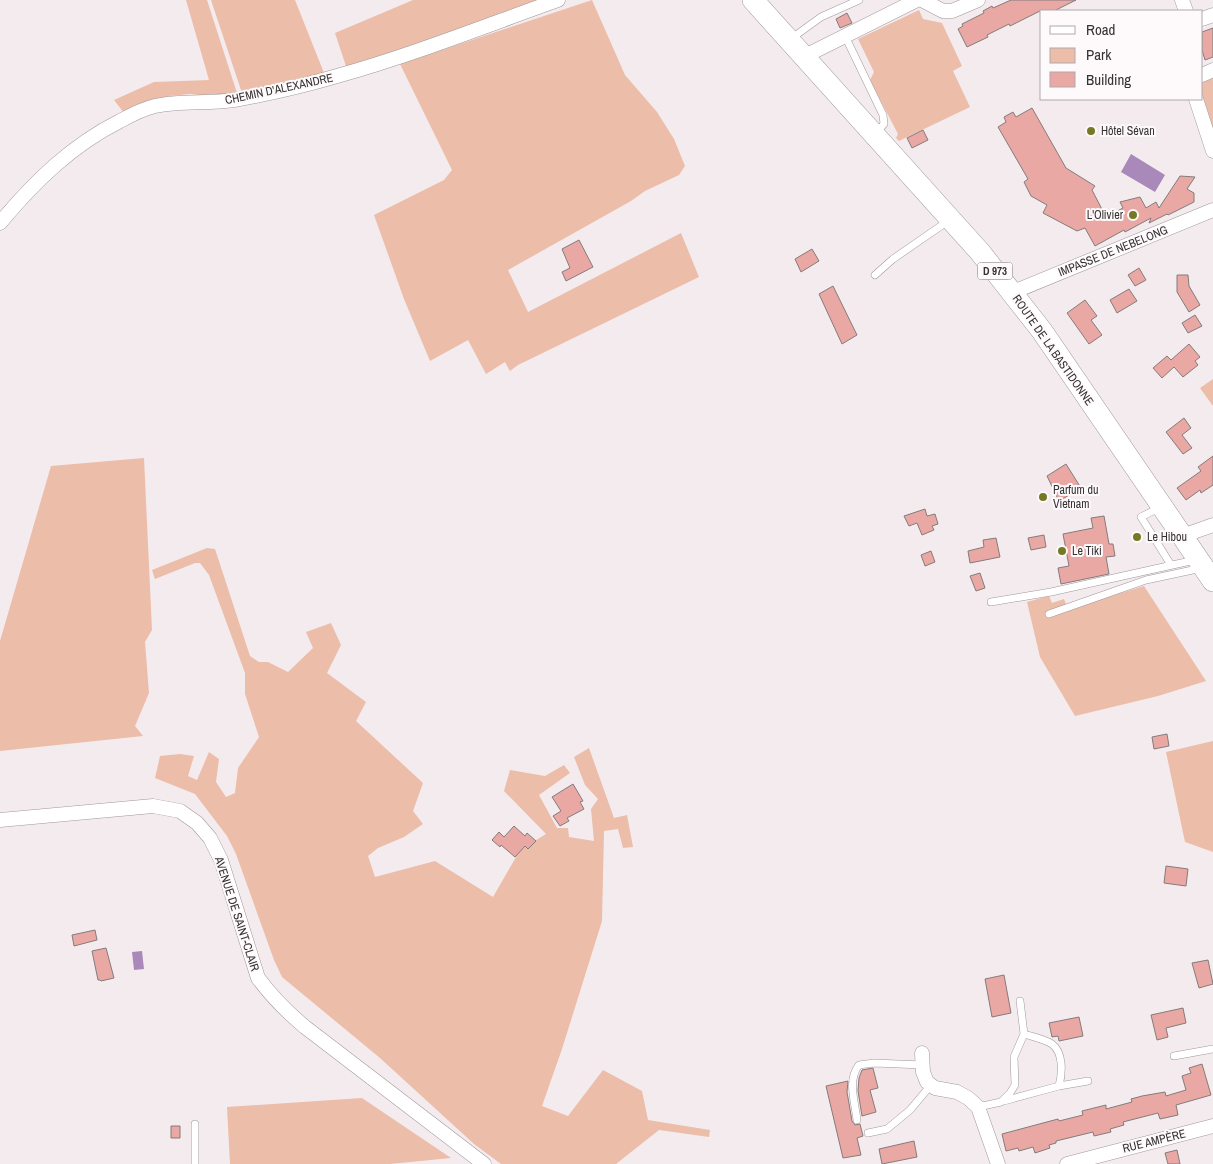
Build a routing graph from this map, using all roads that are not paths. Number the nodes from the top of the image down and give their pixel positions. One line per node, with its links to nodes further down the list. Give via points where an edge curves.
1 (558, 0): 15 (street, CHEMIN D'ALEXANDRE, via 337,76 233,100 155,106 138,112 71,151 21,198)
2 (753, 0): 8 (main road, ROUTE DE LA BASTIDONNE / D 973)
3 (859, 0): 8 (lane, via 821,18)
4 (917, 0): 7 (street)
5 (922, 0): 6 (street, via 943,11 952,11)
6 (978, 0)
7 (845, 35): 9 (street); 11 (lane, via 882,115 884,124)
8 (789, 40): 9 (main road, ROUTE DE LA BASTIDONNE / D 973)
9 (805, 58): 11 (main road, ROUTE DE LA BASTIDONNE / D 973)
10 (1196, 100): 12 (street)
11 (874, 136): 14 (main road, ROUTE DE LA BASTIDONNE / D 973)
12 (1213, 151)
13 (1213, 210): 17 (street, IMPASSE DE NEBELONG)
14 (950, 220): 16 (lane); 17 (main road, ROUTE DE LA BASTIDONNE / D 973)
15 (0, 223)
16 (875, 275)
17 (1013, 292): 18 (main road, ROUTE DE LA BASTIDONNE / D 973)
18 (1162, 507): 20 (main road, ROUTE DE LA BASTIDONNE / D 973); 21 (lane, via 1141,517)
19 (1213, 524): 20 (street)
20 (1182, 536): 22 (main road, ROUTE DE LA BASTIDONNE / D 973)
21 (1171, 565): 22 (lane); 23 (lane)
22 (1205, 569): 24 (lane, via 1146,580)
23 (991, 602)
24 (1049, 614)
25 (0, 820): 41 (street, AVENUE DE SAINT-CLAIR, via 153,806 180,812 197,823 210,838 221,860 255,970 267,991 305,1027)
26 (1020, 1001): 27 (lane)
27 (1024, 1034): 33 (lane, via 1052,1044 1059,1053 1062,1074); 34 (lane, via 1014,1057 1015,1085)
28 (1213, 1049): 29 (lane)
29 (1174, 1056)
30 (922, 1059): 32 (street, via 924,1077); 36 (lane, via 859,1065 853,1073 852,1083)
31 (1088, 1082): 33 (lane)
32 (931, 1085): 35 (street, via 957,1092); 39 (lane, via 910,1110 887,1129)
33 (1059, 1086): 34 (lane)
34 (1001, 1102): 35 (lane)
35 (978, 1107): 42 (street)
36 (857, 1120)
37 (194, 1124): 40 (lane)
38 (1213, 1126): 43 (street, RUE AMPÈRE)
39 (868, 1133)
40 (195, 1164)
41 (484, 1164)
42 (998, 1164)
43 (1067, 1164)

